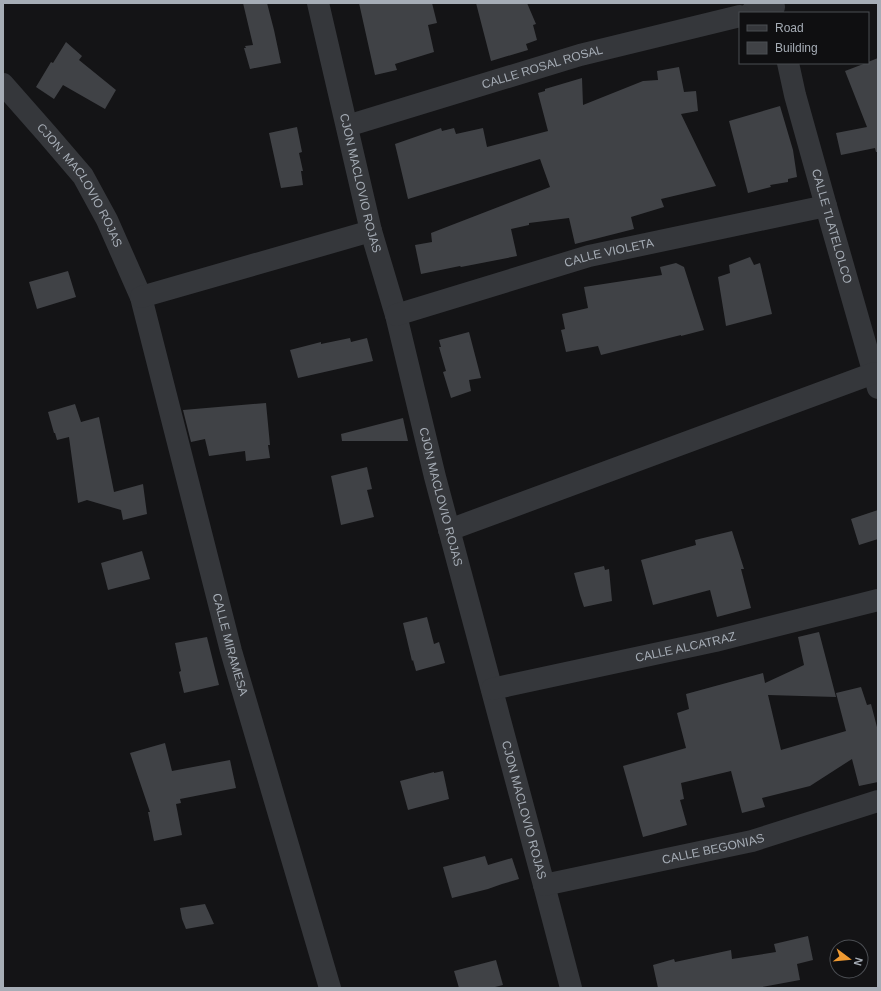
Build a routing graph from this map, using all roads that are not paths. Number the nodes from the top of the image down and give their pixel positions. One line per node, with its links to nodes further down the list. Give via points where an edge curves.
1 (318, 3): 7 (street, CJON MACLOVIO ROJAS)
2 (774, 8): 3 (street)
3 (756, 12)
4 (739, 16): 7 (street, CALLE ROSAL ROSAL, via 580,55)
5 (788, 64): 8 (street, CALLE TLATELOLCO)
6 (3, 84): 10 (street, CJON. MACLOVIO ROJAS, via 83,176 107,220)
7 (347, 126): 9 (street, CJON MACLOVIO ROJAS)
8 (826, 206): 11 (street, CALLE VIOLETA, via 589,256); 12 (street, CALLE TLATELOLCO)
9 (371, 231): 10 (street); 11 (street, CJON MACLOVIO ROJAS)
10 (141, 297): 18 (street, CALLE MIRAMESA, via 231,650)
11 (396, 315): 13 (street, CJON MACLOVIO ROJAS)
12 (876, 380): 13 (street)
13 (449, 530): 15 (street, CJON MACLOVIO ROJAS)
14 (878, 600): 15 (street, CALLE ALCATRAZ, via 715,641)
15 (492, 689): 17 (street, CJON MACLOVIO ROJAS)
16 (878, 801): 17 (street, CALLE BEGONIAS, via 752,841)
17 (544, 885): 19 (street, CJON MACLOVIO ROJAS)
18 (330, 988)
19 (571, 988)

